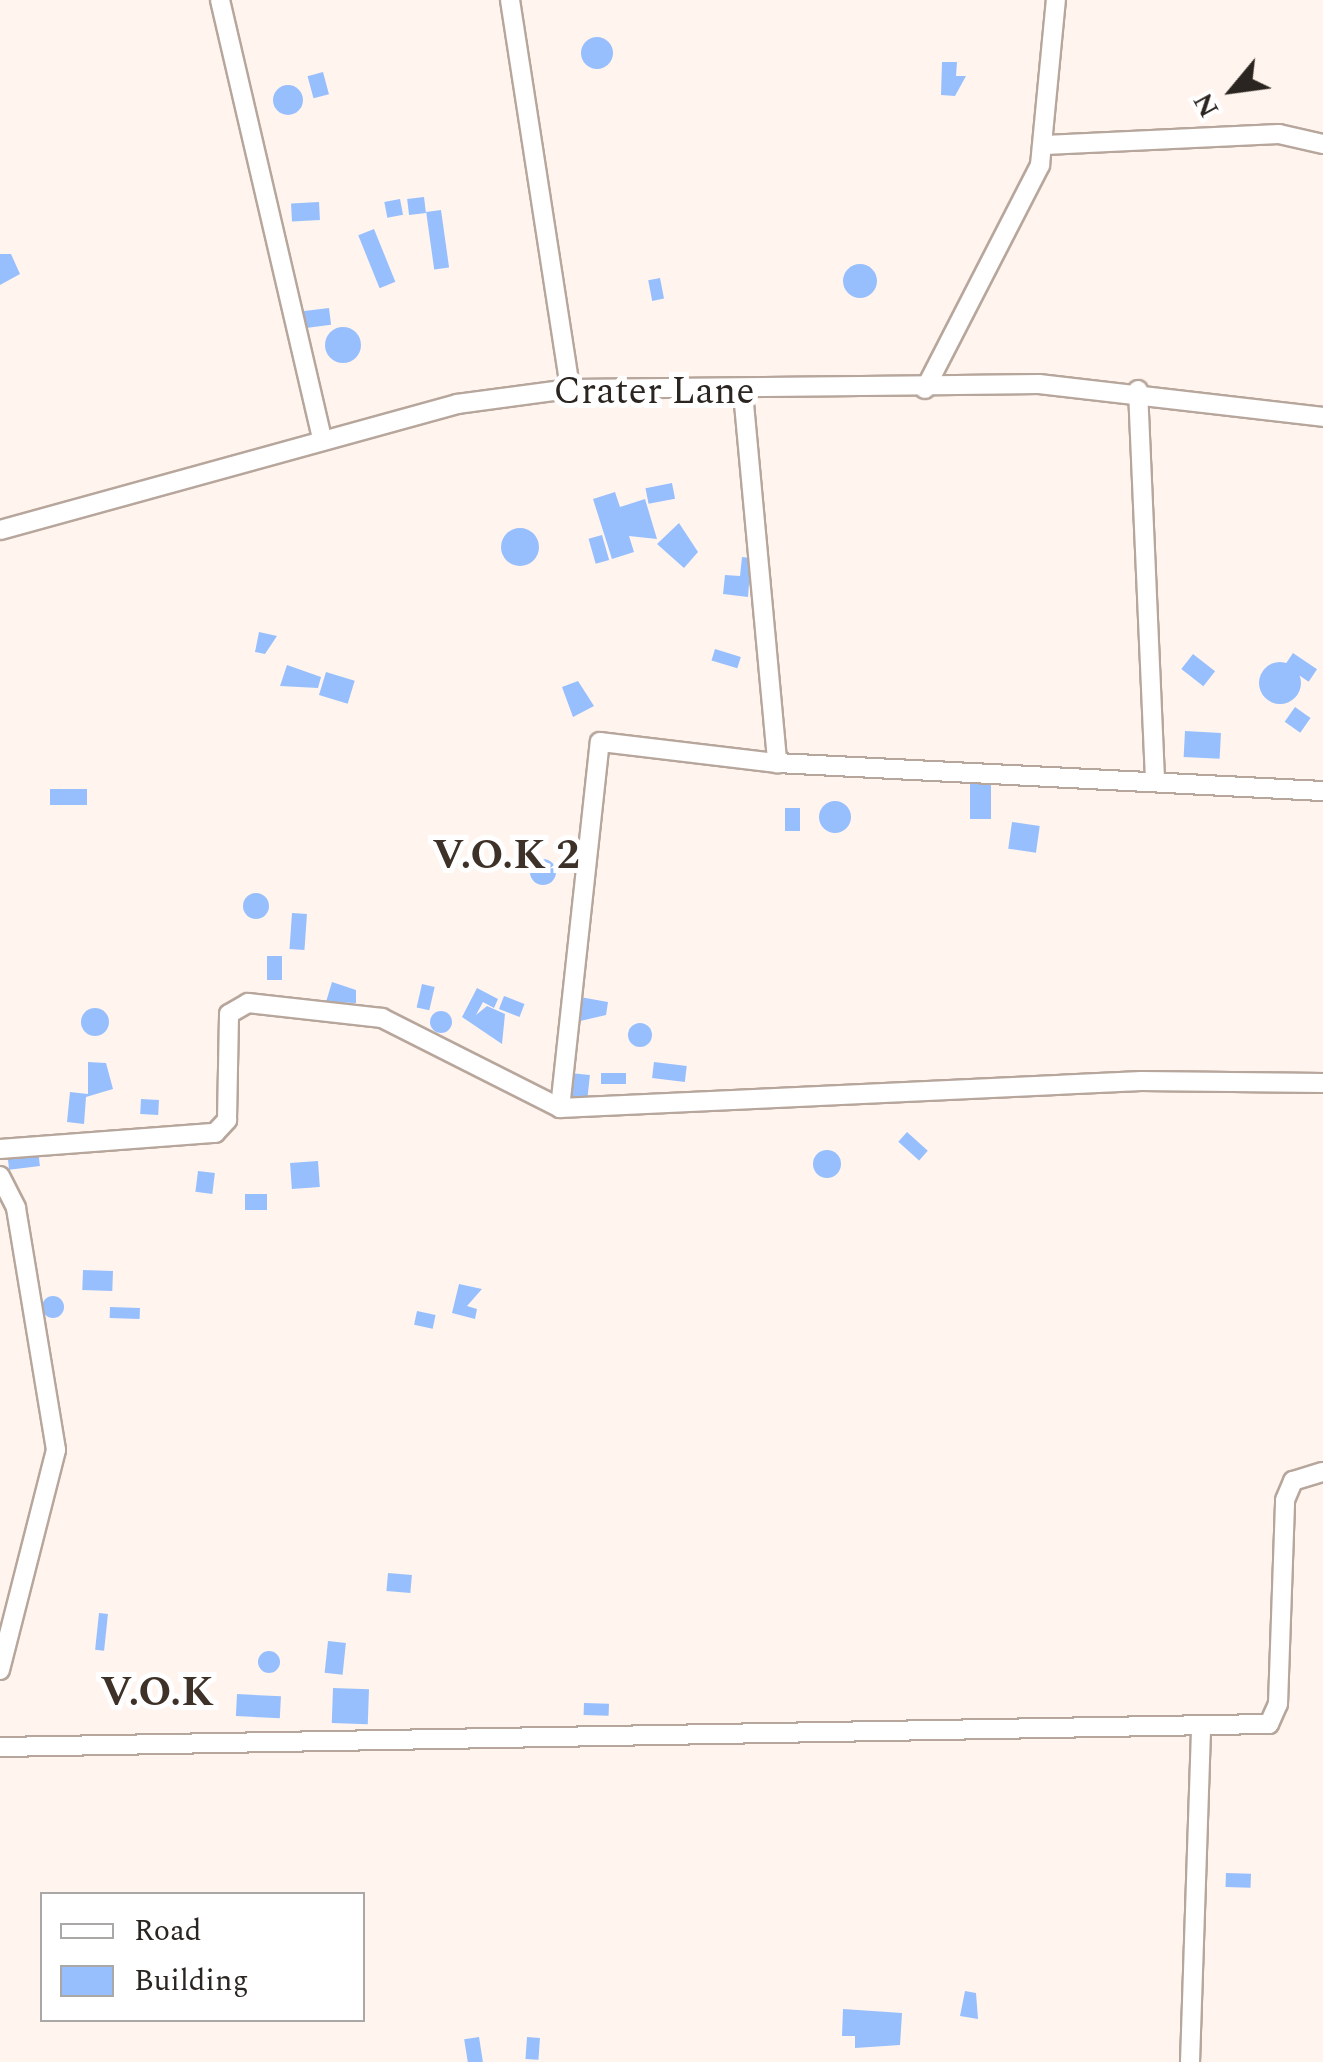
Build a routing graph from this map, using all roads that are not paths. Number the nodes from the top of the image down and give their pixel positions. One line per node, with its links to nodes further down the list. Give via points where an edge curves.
1 (220, 0): 11 (street)
2 (510, 0): 6 (street)
3 (1056, 0): 5 (street)
4 (1323, 144): 5 (street, via 1279,134)
5 (1045, 145): 7 (street)
6 (570, 389): 9 (street, Crater Lane); 11 (street, Crater Lane, via 457,404)
7 (925, 389): 8 (street, Crater Lane); 9 (street, Crater Lane)
8 (1138, 390): 10 (street, Crater Lane, via 1224,412); 14 (street)
9 (743, 392): 13 (street)
10 (1323, 417)
11 (322, 438): 12 (street, Crater Lane)
12 (0, 530)
13 (777, 764): 14 (street); 17 (street, via 600,742)
14 (1155, 779): 15 (street)
15 (1323, 790)
16 (1323, 1083): 17 (street, via 1140,1081)
17 (560, 1108): 18 (street, via 382,1018 248,1004 230,1014 227,1120 215,1133)
18 (0, 1149)
19 (0, 1176): 21 (street, via 16,1208 56,1450)
20 (1323, 1472): 22 (street, via 1293,1481 1285,1500 1277,1718)
21 (0, 1670)
22 (1201, 1731): 23 (street, via 855,1728 301,1748); 24 (street)
23 (0, 1747)
24 (1190, 2062)

